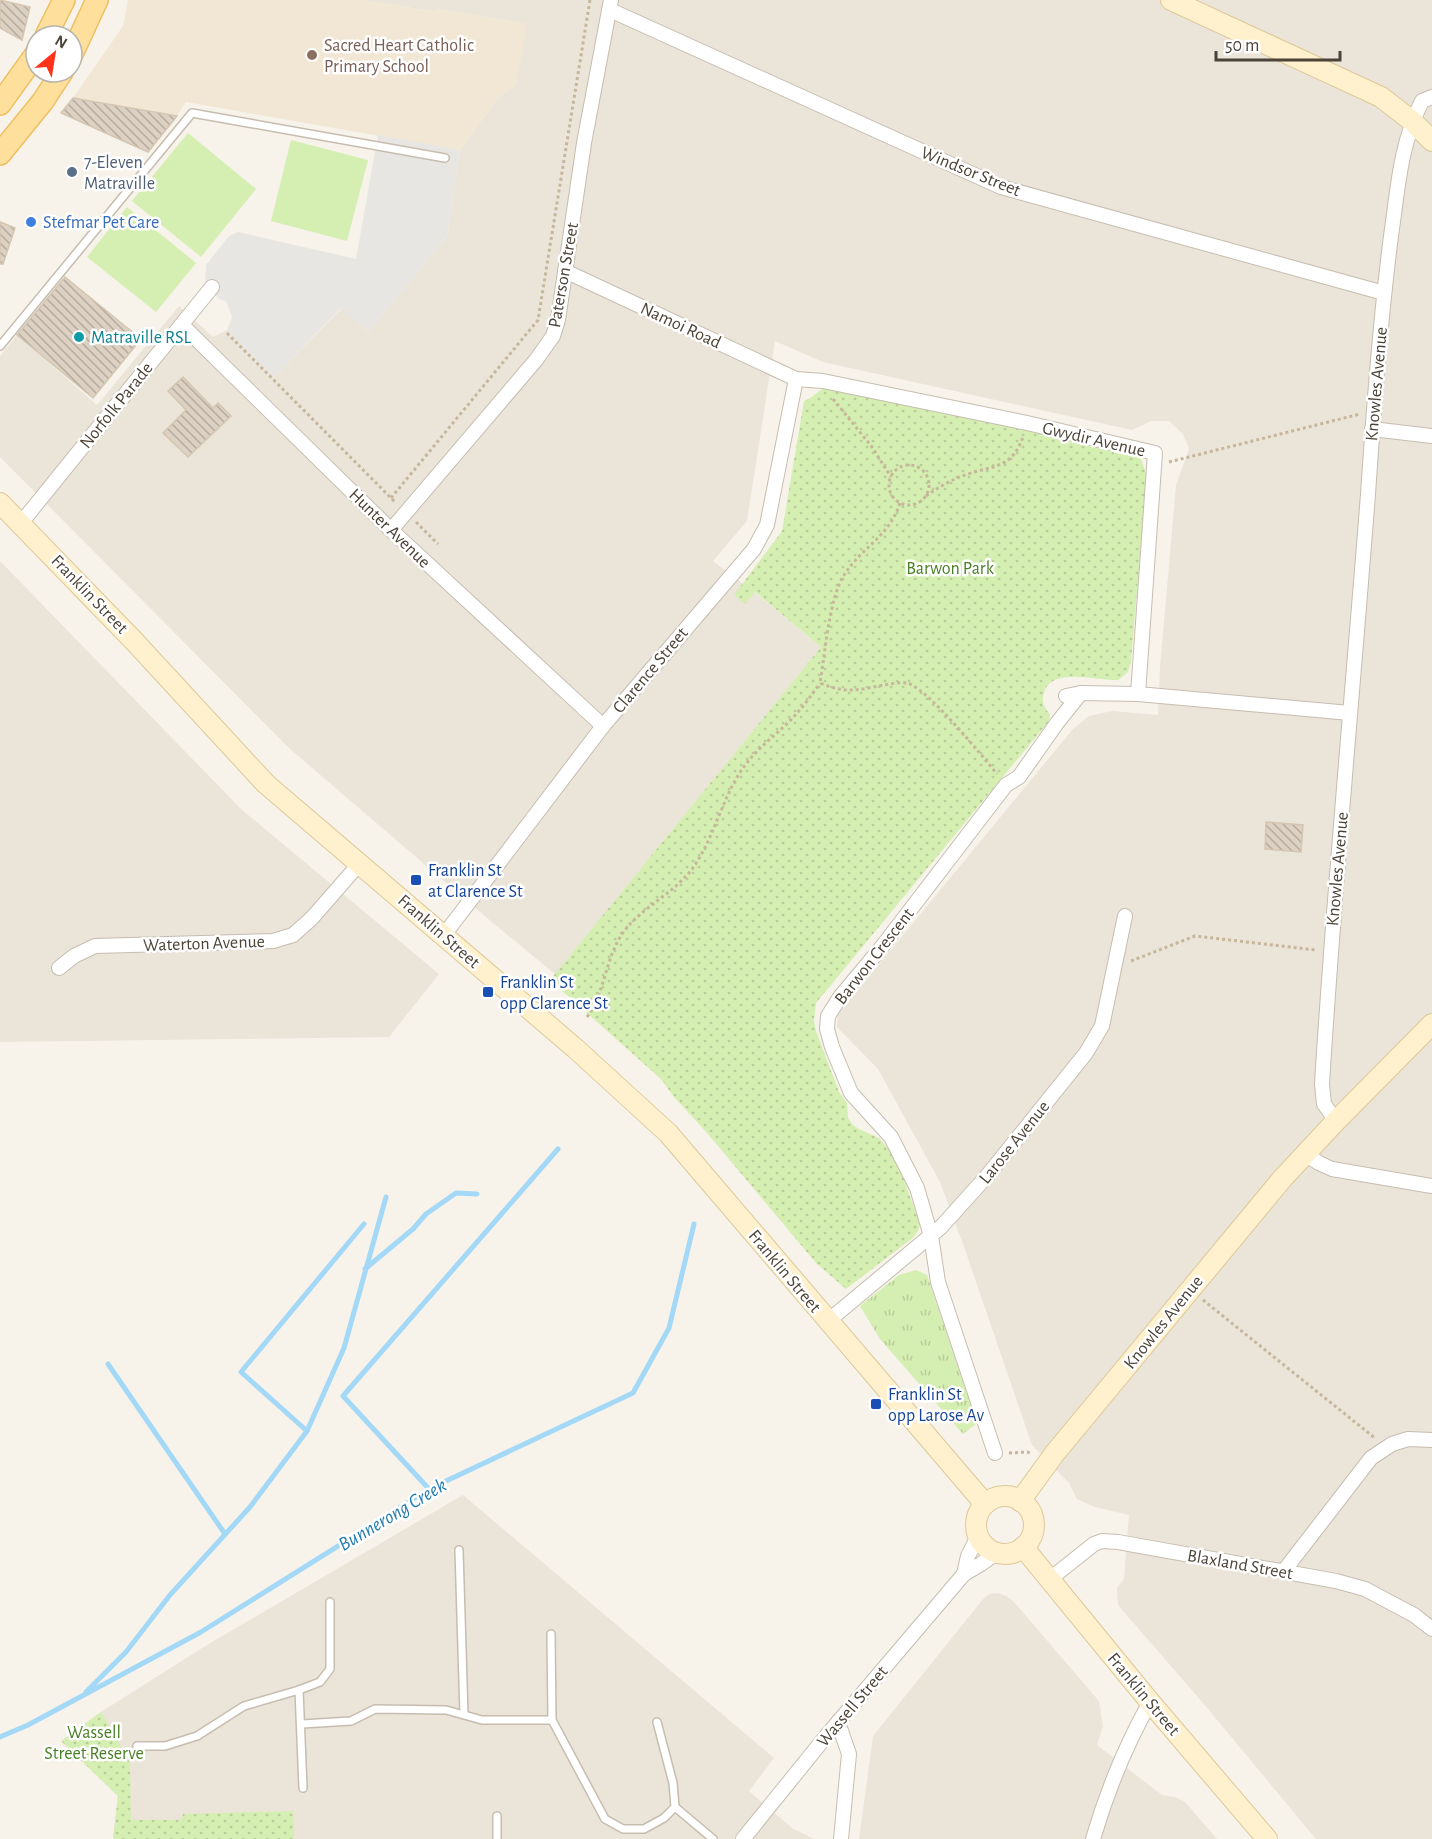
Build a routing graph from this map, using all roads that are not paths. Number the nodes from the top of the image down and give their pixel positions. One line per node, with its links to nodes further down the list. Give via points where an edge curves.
1 (64, 0): 5 (main road)
2 (98, 0): 6 (main road)
3 (1171, 0): 11 (street, via 1382,98)
4 (611, 5): 15 (street, Paterson Street, via 584,143); 17 (street, Windsor Street, via 1001,187)
5 (52, 24)
6 (84, 29)
7 (24, 71): 10 (main road)
8 (54, 84): 13 (main road)
9 (1432, 97): 11 (street, Knowles Avenue, via 1422,101)
10 (0, 104)
11 (1412, 122): 12 (street); 17 (street, Knowles Avenue, via 1402,153)
12 (1432, 141)
13 (0, 154)
14 (445, 158): 19 (lane, via 192,113)
15 (565, 271): 20 (street, Namoi Road); 25 (street, Paterson Street, via 553,336)
16 (212, 287): 18 (street, Norfolk Parade)
17 (1384, 293): 21 (street, Knowles Avenue)
18 (182, 325): 24 (street, Norfolk Parade); 25 (street, Hunter Avenue)
19 (0, 346)
20 (796, 379): 27 (street, Gwydir Avenue, via 1027,423 1155,453); 30 (street, Clarence Street, via 766,525 754,549)
21 (1372, 429): 22 (street); 29 (street, Knowles Avenue)
22 (1432, 436)
23 (0, 503): 24 (street, Franklin Street)
24 (21, 523): 31 (street, Franklin Street, via 266,783)
25 (391, 530): 30 (street, Hunter Avenue)
26 (1081, 693): 27 (street); 28 (street); 39 (street, Barwon Crescent, via 828,1016 832,1047 851,1093 891,1137 917,1188)
27 (1138, 694): 29 (street)
28 (1066, 696)
29 (1350, 713): 36 (street, Knowles Avenue, via 1322,1094)
30 (603, 726): 33 (street, Clarence Street)
31 (360, 863): 33 (street, Franklin Street); 34 (street, Waterton Avenue, via 293,935 273,941 95,946)
32 (1125, 916): 39 (street, Larose Avenue, via 1102,1026 1086,1053 980,1184)
33 (444, 935): 40 (street, Franklin Street, via 668,1133)
34 (58, 968)
35 (1432, 1024): 36 (street)
36 (1336, 1121): 37 (street, Knowles Avenue)
37 (1305, 1154): 38 (street, via 1332,1169); 43 (street, Knowles Avenue, via 1190,1289)
38 (1432, 1186)
39 (931, 1236): 40 (street, Larose Avenue); 42 (street, Barwon Crescent, via 938,1282)
40 (828, 1321): 44 (street, Franklin Street)
41 (1432, 1440): 49 (street, via 1408,1439 1371,1458)
42 (995, 1453)
43 (1020, 1501): 44 (street, via 1006,1497); 46 (street, via 1033,1523 1029,1541)
44 (986, 1504): 45 (street, via 977,1519)
45 (978, 1536): 48 (street); 50 (street, Wassell Street)
46 (1023, 1547): 48 (street, via 1012,1553); 51 (street, Franklin Street)
47 (459, 1550): 57 (lane)
48 (996, 1553): 50 (street, Wassell Street)
49 (1283, 1572): 51 (street, Blaxland Street, via 1102,1541); 53 (street, Blaxland Street, via 1365,1589)
50 (964, 1574): 60 (street, Wassell Street)
51 (1050, 1579): 56 (street, Franklin Street)
52 (330, 1602): 55 (lane, via 330,1669 320,1682)
53 (1432, 1629)
54 (551, 1634): 58 (lane)
55 (299, 1690): 61 (lane); 62 (lane, via 244,1706 197,1736 165,1746)
56 (1150, 1702): 70 (street, via 1129,1742); 71 (street, Franklin Street)
57 (464, 1715): 58 (lane, via 482,1720); 61 (lane, via 446,1710 375,1709 351,1721)
58 (552, 1720): 64 (lane, via 605,1819 623,1829 644,1829)
59 (657, 1722): 64 (lane, via 674,1783)
60 (838, 1722): 68 (street, Wassell Street); 69 (street, via 849,1754)
61 (302, 1724): 63 (lane)
62 (137, 1746)
63 (303, 1788)
64 (675, 1807): 67 (lane)
65 (497, 1816): 66 (lane)
66 (497, 1839)
67 (713, 1839)
68 (743, 1839)
69 (841, 1839)
70 (1093, 1839)
71 (1267, 1839)

